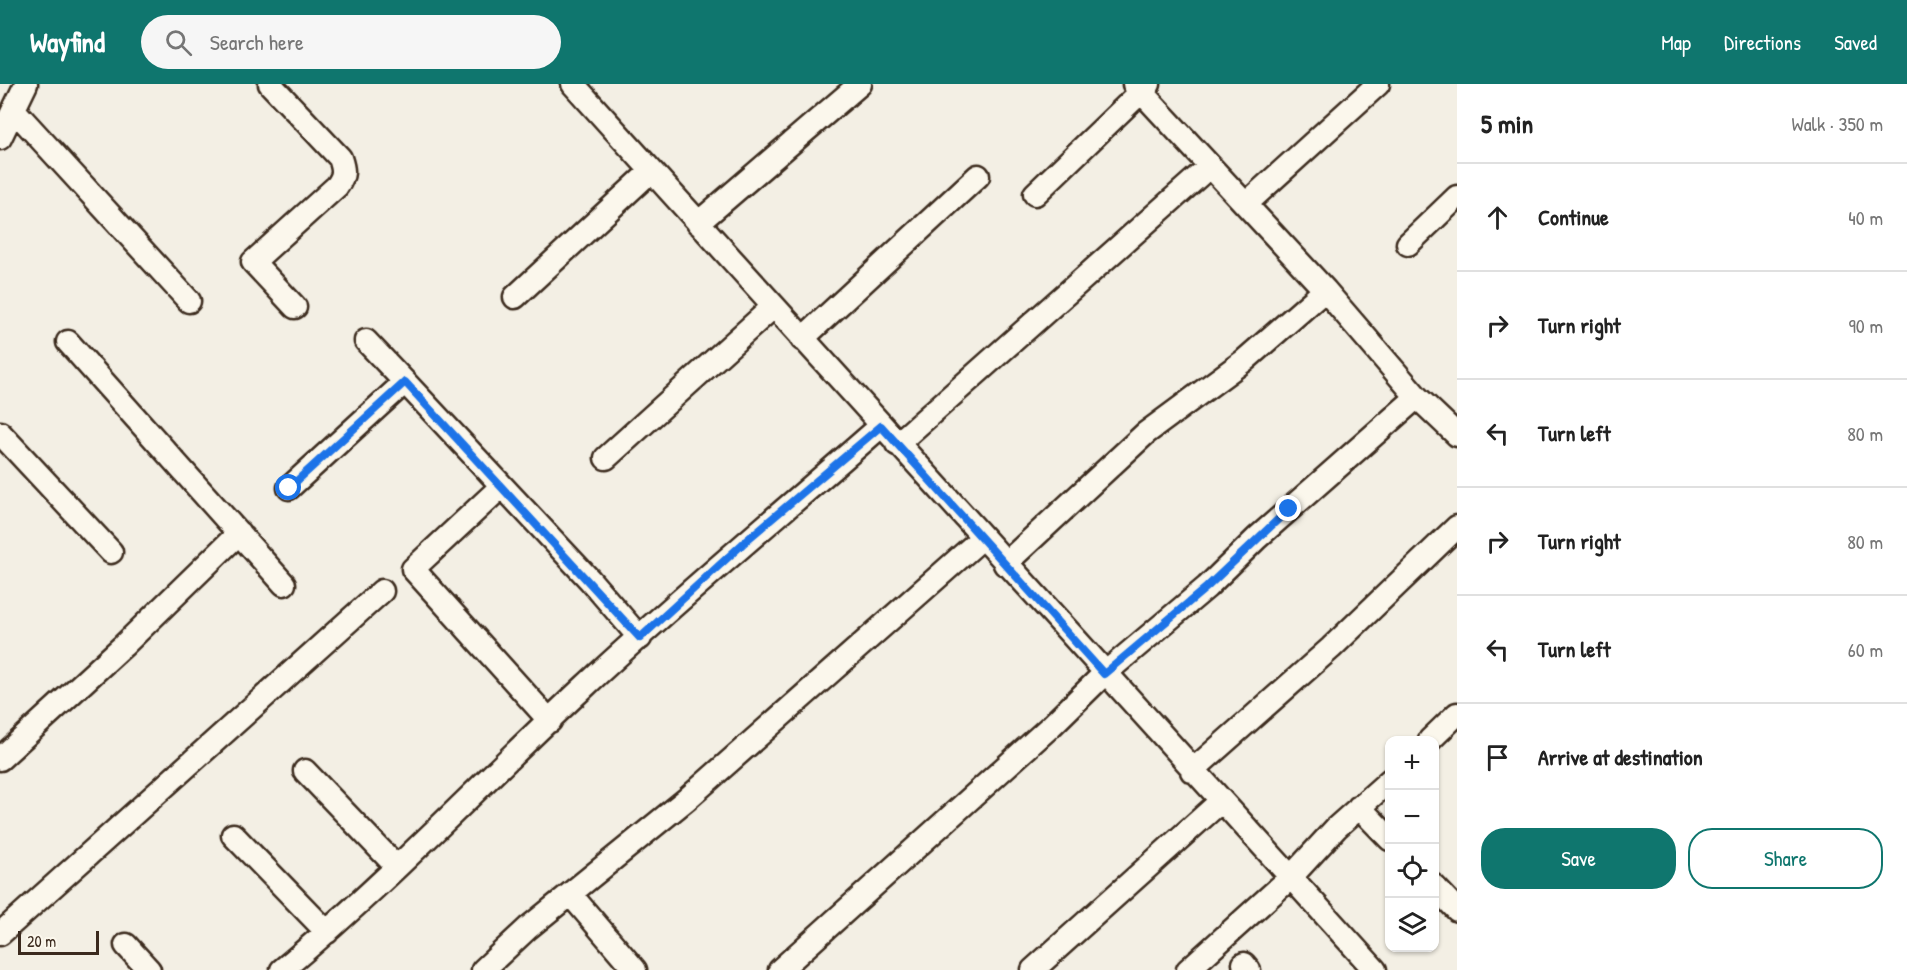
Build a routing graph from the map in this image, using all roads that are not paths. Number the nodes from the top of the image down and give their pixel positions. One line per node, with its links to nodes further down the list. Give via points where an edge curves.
1 (26, 84): 7 (street)
2 (270, 84): 20 (street, via 340,158 344,170 337,186 253,262)
3 (573, 84): 10 (street)
4 (860, 84): 15 (street)
5 (1378, 84): 13 (street)
6 (1141, 86): 9 (street); 12 (street)
7 (14, 110): 8 (street); 19 (street)
8 (0, 138)
9 (1210, 166): 13 (street); 30 (street)
10 (651, 171): 15 (street); 18 (street)
11 (978, 176): 22 (street)
12 (1035, 194)
13 (1247, 203): 17 (street)
14 (1454, 207): 16 (street)
15 (698, 223): 21 (street)
16 (1408, 244)
17 (1325, 290): 26 (street); 38 (street, via 1245,360 1146,433)
18 (515, 297)
19 (189, 301)
20 (295, 307)
21 (773, 307): 22 (street); 31 (street)
22 (802, 339): 27 (street)
23 (366, 341): 25 (street)
24 (68, 342): 35 (street)
25 (405, 382): 32 (street); 33 (street)
26 (1417, 397): 29 (street); 42 (street, via 1257,537 1207,587)
27 (881, 426): 30 (street); 41 (street, via 748,539)
28 (0, 433): 37 (street)
29 (1457, 435)
30 (897, 444): 36 (street)
31 (606, 458)
32 (502, 486): 41 (street); 44 (street, via 413,569)
33 (289, 488)
34 (1457, 526): 48 (street, via 1331,648)
35 (239, 533): 39 (street); 46 (street)
36 (982, 538): 38 (street); 57 (street, via 687,799)
37 (111, 552)
38 (1005, 564): 42 (street)
39 (284, 584)
40 (382, 591): 60 (street)
41 (640, 638): 44 (street)
42 (1104, 674): 48 (street); 66 (street)
43 (1457, 714): 45 (street)
44 (550, 721): 54 (street)
45 (1435, 736)
46 (0, 759)
47 (305, 771): 54 (street)
48 (1192, 771): 50 (street)
49 (1385, 784): 51 (street)
50 (1220, 802): 55 (street); 67 (street)
51 (1359, 807): 53 (street); 55 (street)
52 (233, 835): 59 (street)
53 (1385, 835)
54 (397, 867): 59 (street)
55 (1289, 879): 68 (street); 69 (street)
56 (1439, 891): 58 (street)
57 (571, 895): 62 (street, via 528,928); 65 (street)
58 (1457, 910)
59 (327, 932): 64 (street)
60 (0, 934)
61 (126, 945): 63 (street)
62 (489, 968)
63 (149, 970)
64 (282, 970)
65 (635, 970)
66 (780, 970)
67 (1033, 970)
68 (1188, 970)
69 (1375, 970)

